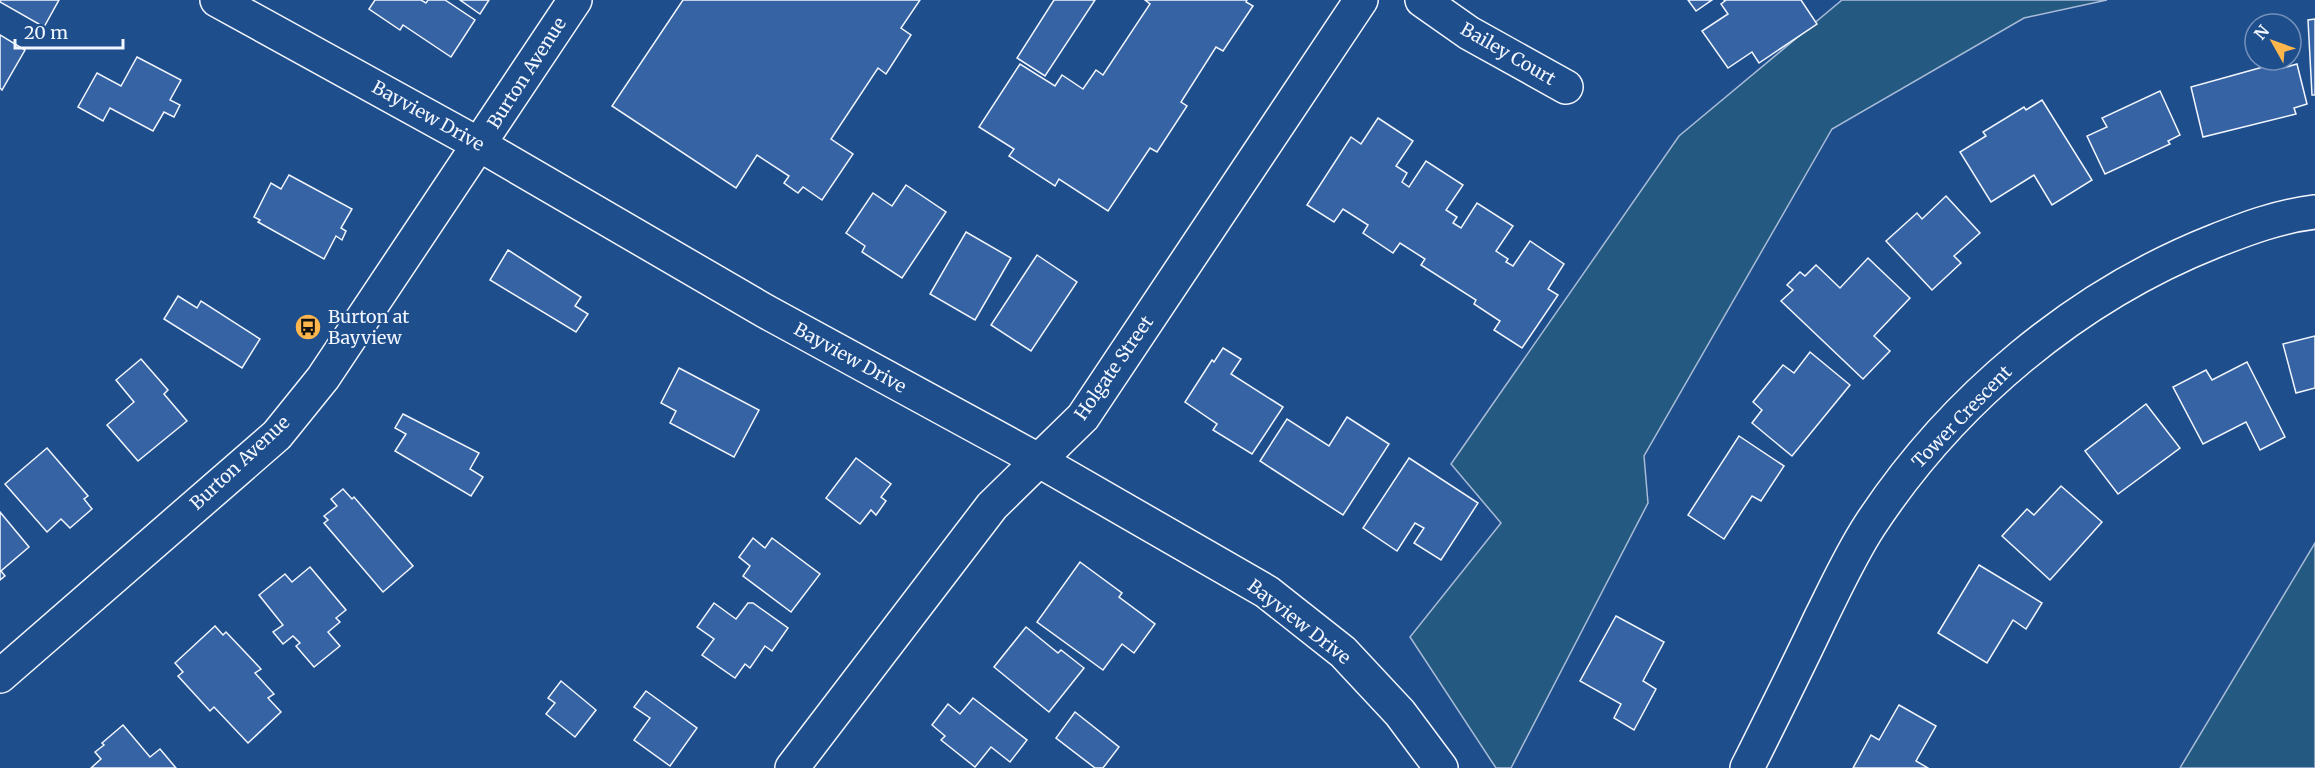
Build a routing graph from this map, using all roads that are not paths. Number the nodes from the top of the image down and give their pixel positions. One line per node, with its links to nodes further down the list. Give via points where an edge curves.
1 (217, 0): 6 (street, Bayview Drive)
2 (575, 0): 6 (street, Burton Avenue)
3 (1361, 0): 8 (street, Holgate Street, via 1083,417)
4 (1422, 0): 5 (street, Bailey Court, via 1469,33)
5 (1566, 87)
6 (480, 145): 8 (street, Bayview Drive, via 765,311); 9 (street, Burton Avenue, via 323,378 277,435)
7 (2315, 212): 12 (street, Tower Crescent, via 2290,215 2166,262 2088,307 1989,384 1900,482 1868,527)
8 (1038, 460): 10 (street, Holgate Street, via 992,506); 11 (street, Bayview Drive, via 1268,592 1343,652 1400,713)
9 (0, 676)
10 (792, 768)
11 (1441, 768)
12 (1747, 768)

